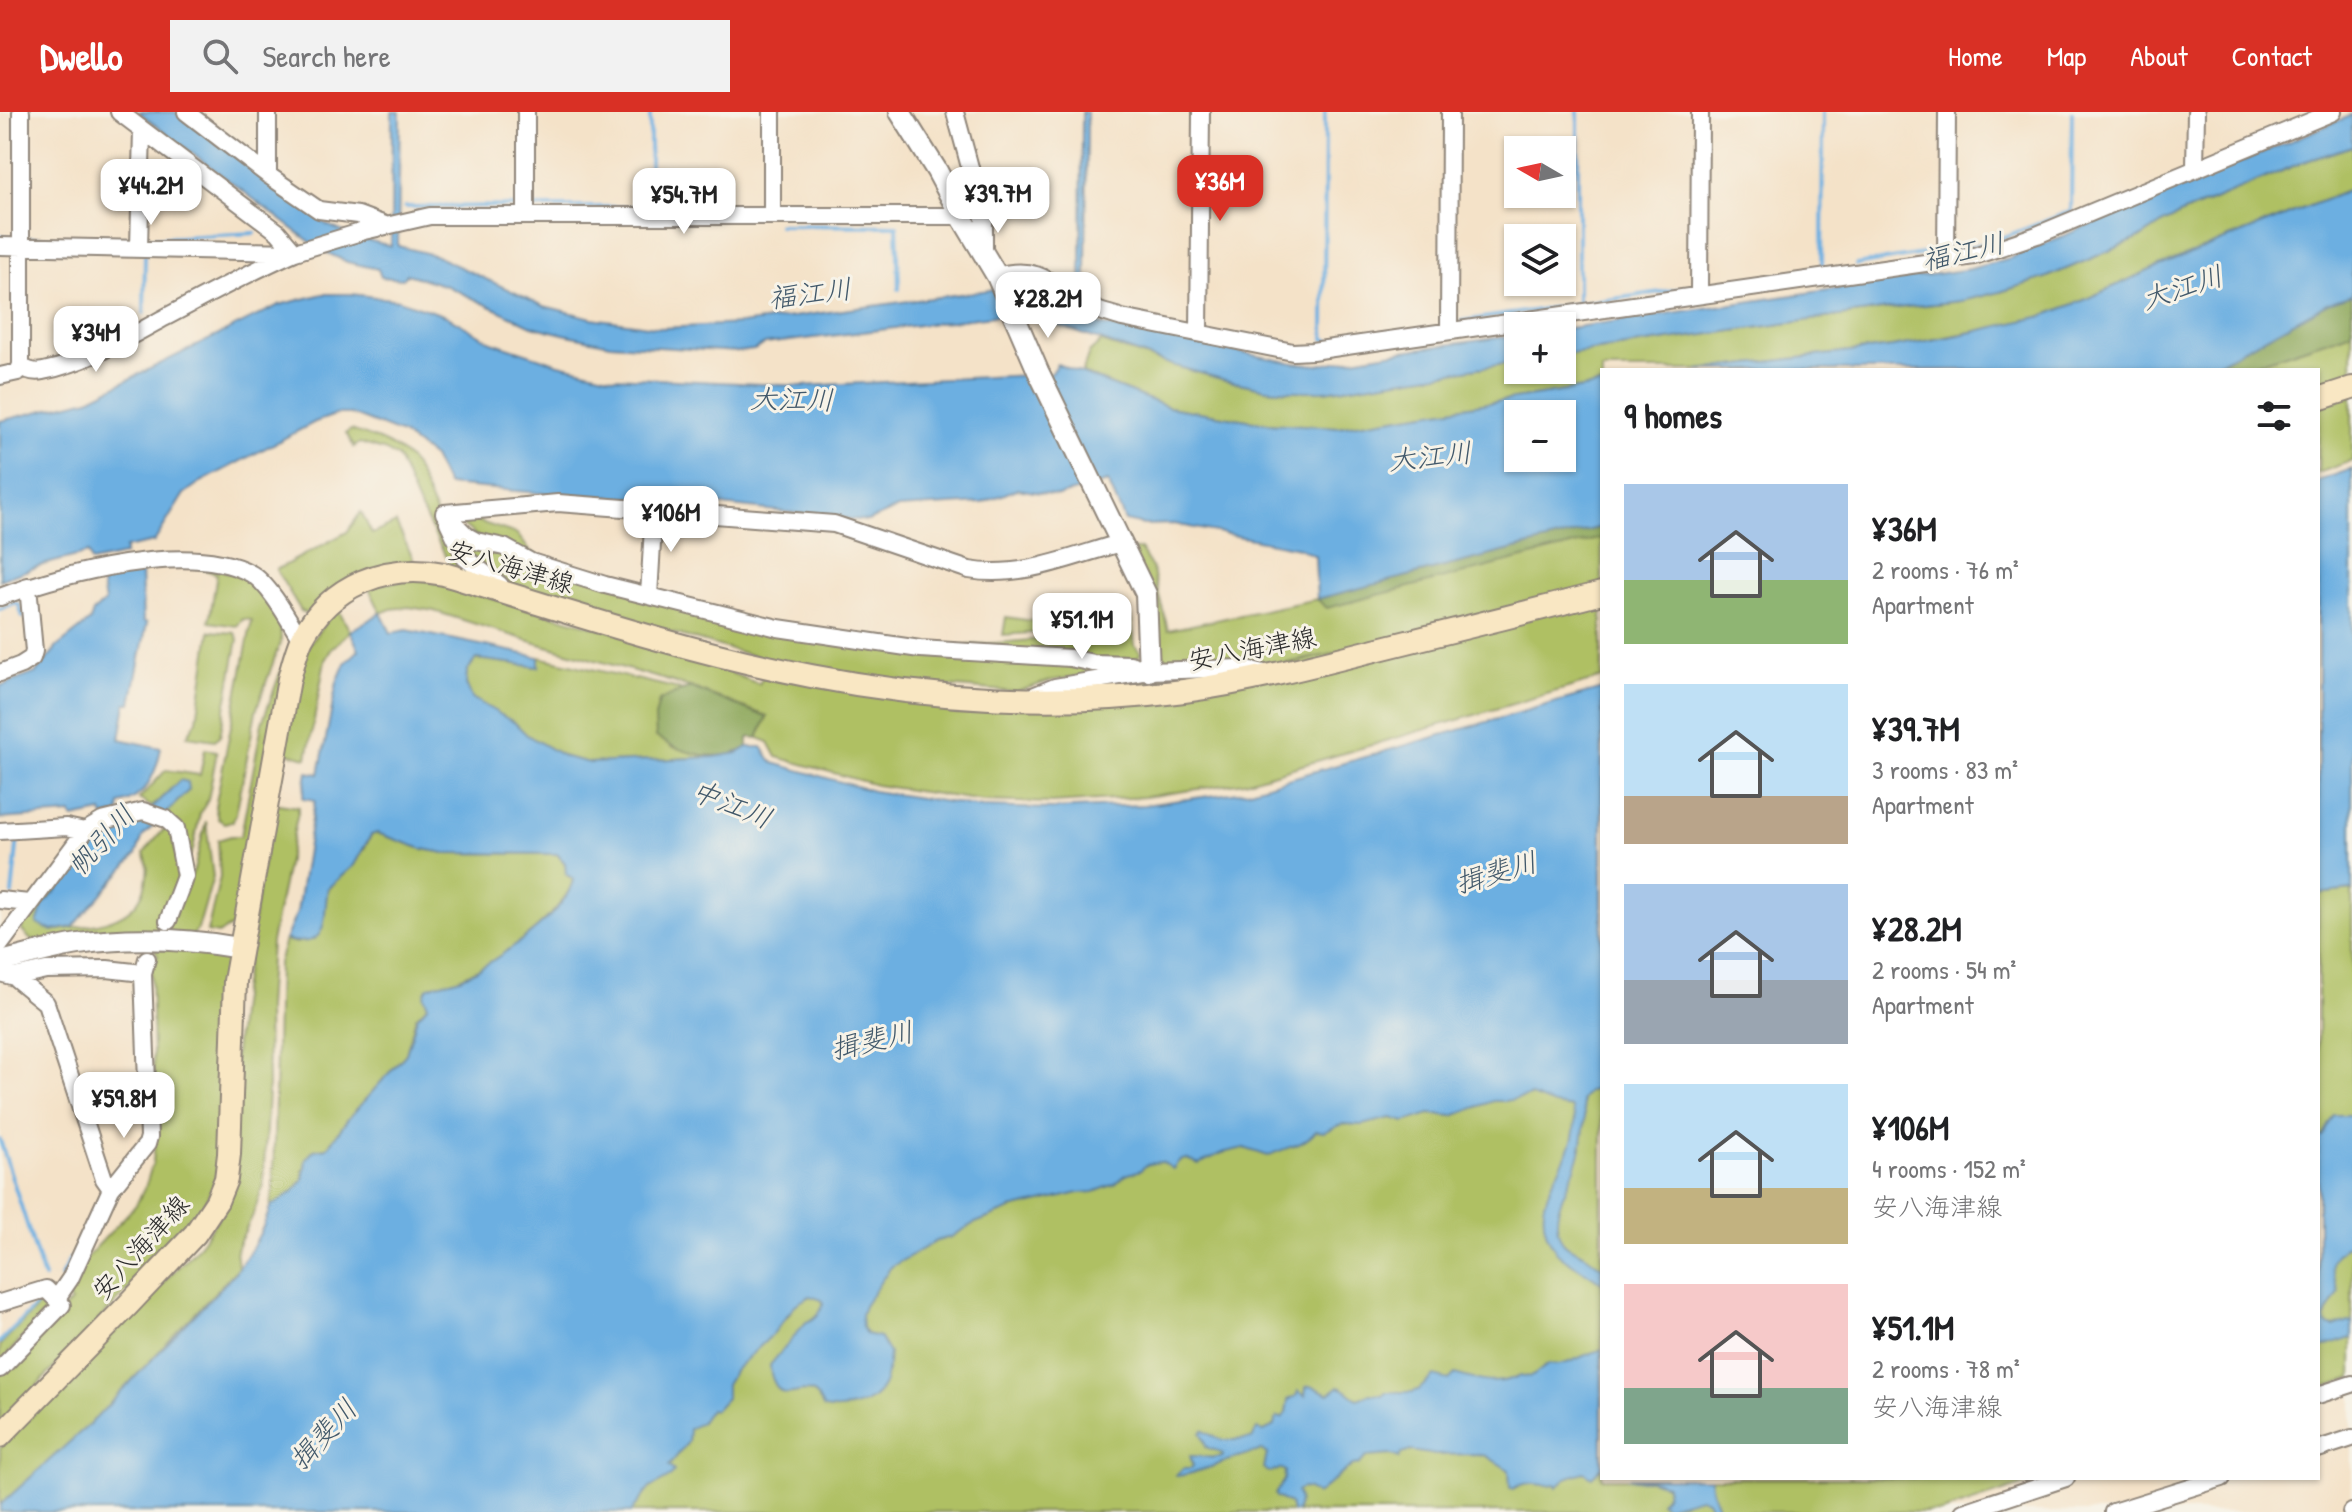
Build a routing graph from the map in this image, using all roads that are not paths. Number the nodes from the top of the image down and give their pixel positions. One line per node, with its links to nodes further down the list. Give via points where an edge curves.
1 (21, 112): 24 (street)
2 (119, 112): 15 (street)
3 (186, 112): 17 (street)
4 (268, 112): 17 (street)
5 (526, 112): 18 (street)
6 (772, 112): 19 (street)
7 (900, 112): 20 (street)
8 (955, 112): 26 (street, via 984,219)
9 (1201, 112): 31 (street)
10 (1450, 112): 30 (street)
11 (1700, 112): 29 (street)
12 (1947, 112): 27 (street)
13 (2196, 112): 16 (street)
14 (2333, 112): 16 (street)
15 (142, 130): 22 (street); 25 (street)
16 (2195, 168): 27 (street, via 2037,235)
17 (268, 175): 21 (street, via 319,210)
18 (526, 216): 19 (street); 21 (street, via 430,216)
19 (772, 216): 20 (street)
20 (961, 216): 26 (street)
21 (392, 223): 25 (street)
22 (140, 242): 24 (street); 25 (street)
23 (0, 246): 24 (street)
24 (23, 246): 32 (street)
25 (301, 250): 32 (street, via 71,363 40,372)
26 (984, 255): 28 (street)
27 (1946, 261): 29 (street)
28 (997, 276): 31 (street, via 1014,271 1038,275 1097,310); 38 (street)
29 (1699, 295): 30 (street)
30 (1449, 331): 31 (street, via 1303,352)
31 (1199, 333)
32 (21, 365): 33 (street, via 18,372)
33 (0, 376)
34 (2352, 388): 35 (main road)
35 (2320, 398)
36 (654, 509): 37 (street, via 558,503); 38 (street, via 834,524 986,573 1029,569); 42 (street)
37 (444, 513): 41 (street, via 465,558); 42 (street, via 476,541)
38 (1120, 543): 45 (street, via 1146,594)
39 (28, 586): 43 (street); 44 (street, via 175,558 206,560 253,574); 46 (street, via 32,658)
40 (1600, 594): 47 (main road, 安八海津線)
41 (517, 596): 44 (main road, 安八海津線, via 424,570 387,573 339,594); 48 (main road, 安八海津線, via 811,677)
42 (649, 596): 45 (street, via 778,628 867,643 1070,658)
43 (0, 597)
44 (301, 640): 55 (main road, 安八海津線, via 289,679)
45 (1149, 671): 47 (street, via 1242,668); 48 (street, via 1055,687)
46 (0, 673)
47 (1275, 675): 48 (main road, 安八海津線, via 1124,697)
48 (1028, 699)
49 (0, 831): 50 (street)
50 (85, 831): 52 (street); 53 (street, via 143,811 176,828 185,876)
51 (0, 900): 52 (street)
52 (29, 903): 54 (street)
53 (168, 921)
54 (0, 945)
55 (240, 948): 56 (street, via 201,941 79,944); 63 (main road, 安八海津線, via 232,1017 229,1154 217,1201 176,1254)
56 (5, 971): 57 (street, via 46,1003); 57 (street, via 145,966 149,1137)
57 (111, 1189): 58 (street)
58 (57, 1298): 59 (street, via 46,1289); 60 (street, via 62,1305)
59 (0, 1303)
60 (0, 1369)
61 (2352, 1384): 62 (street)
62 (2320, 1394)
63 (0, 1436)
64 (2352, 1438): 65 (street)
65 (2320, 1448)
66 (2060, 1480): 68 (street)
67 (2216, 1480): 69 (street)
68 (1963, 1512)
69 (2113, 1512)

